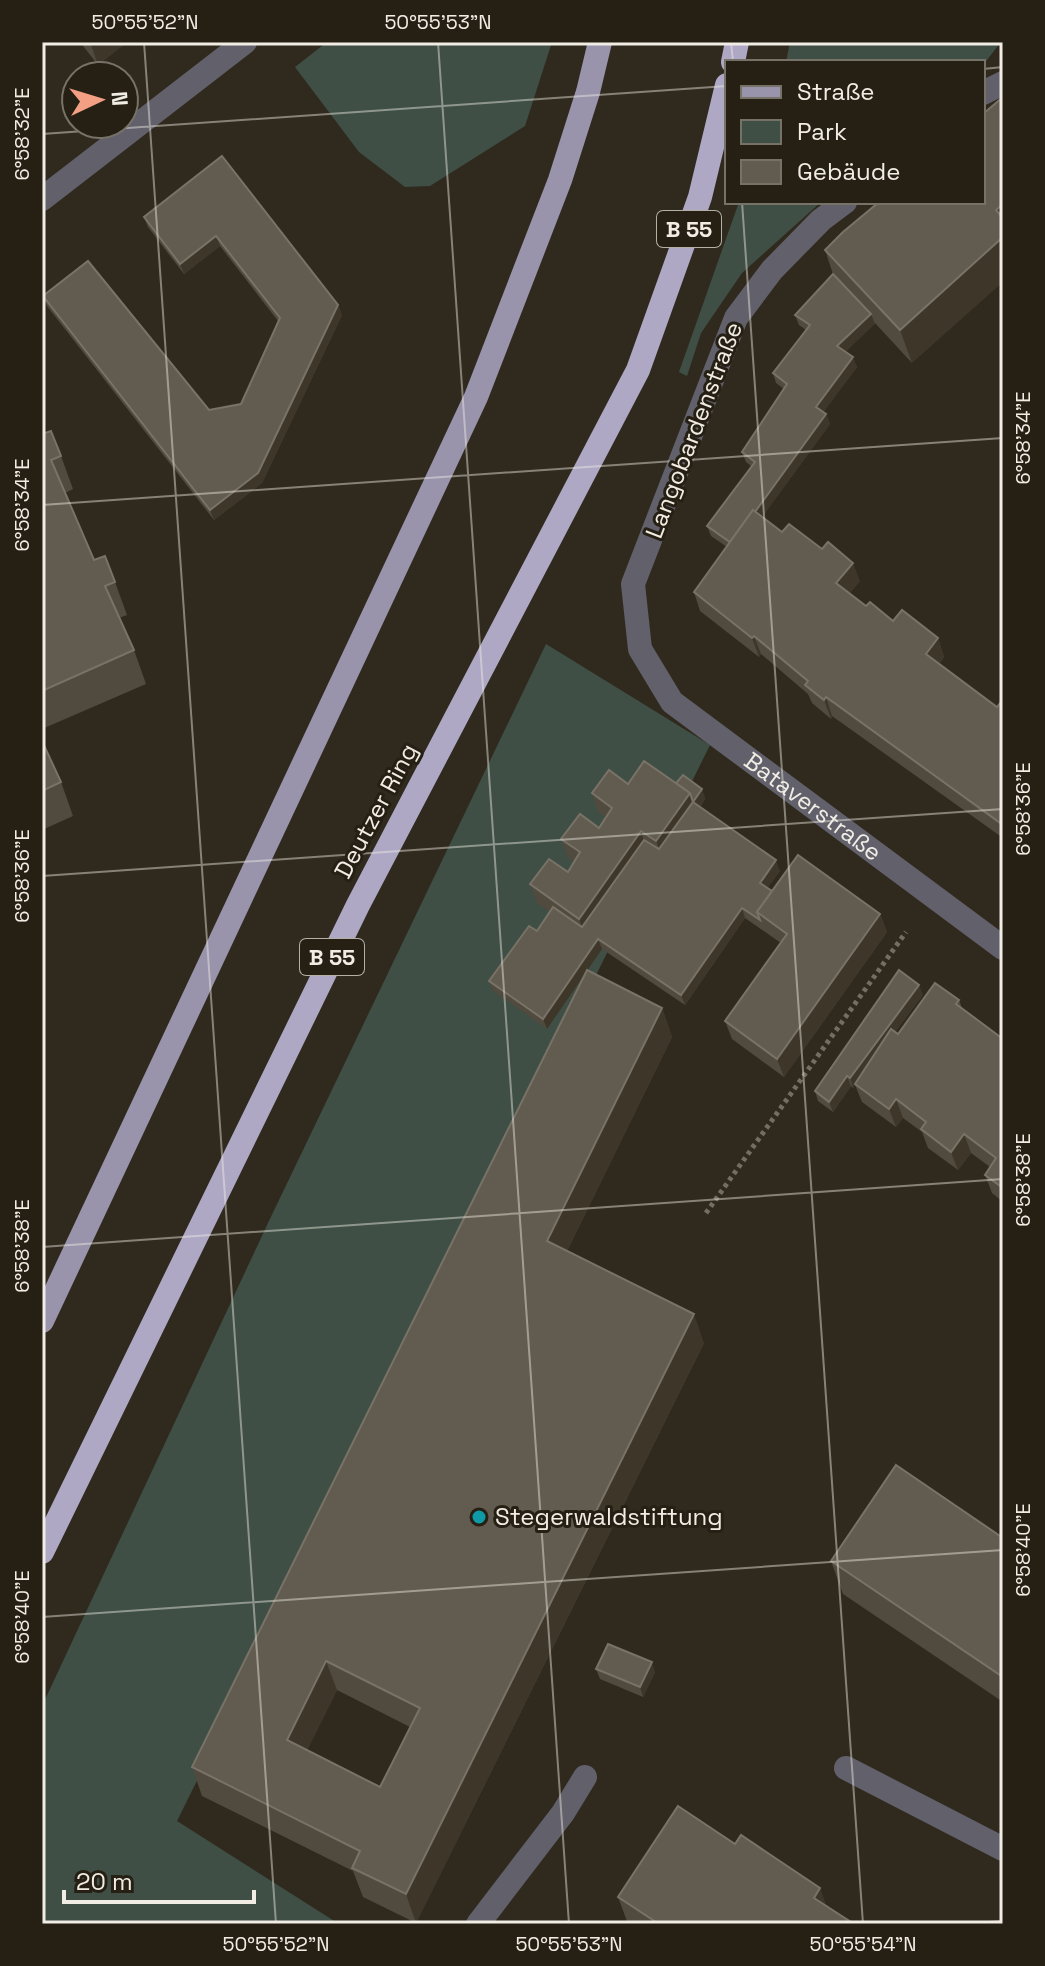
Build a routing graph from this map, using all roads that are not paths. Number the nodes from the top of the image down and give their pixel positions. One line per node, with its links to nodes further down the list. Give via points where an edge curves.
1 (245, 42): 6 (street)
2 (600, 42): 10 (main road, via 560,180 476,397)
3 (1003, 83): 4 (street)
4 (985, 92)
5 (725, 93): 11 (highway, Deutzer Ring / B 55, via 700,197 638,370 358,905)
6 (42, 199)
7 (842, 204): 8 (street, Langobardenstraße, via 772,270 736,318 633,584)
8 (640, 649): 9 (street, Bataverstraße, via 672,702)
9 (1003, 948)
10 (42, 1321)
11 (42, 1552)
12 (846, 1768): 14 (street)
13 (585, 1777): 15 (street)
14 (1003, 1849)
15 (478, 1924)

